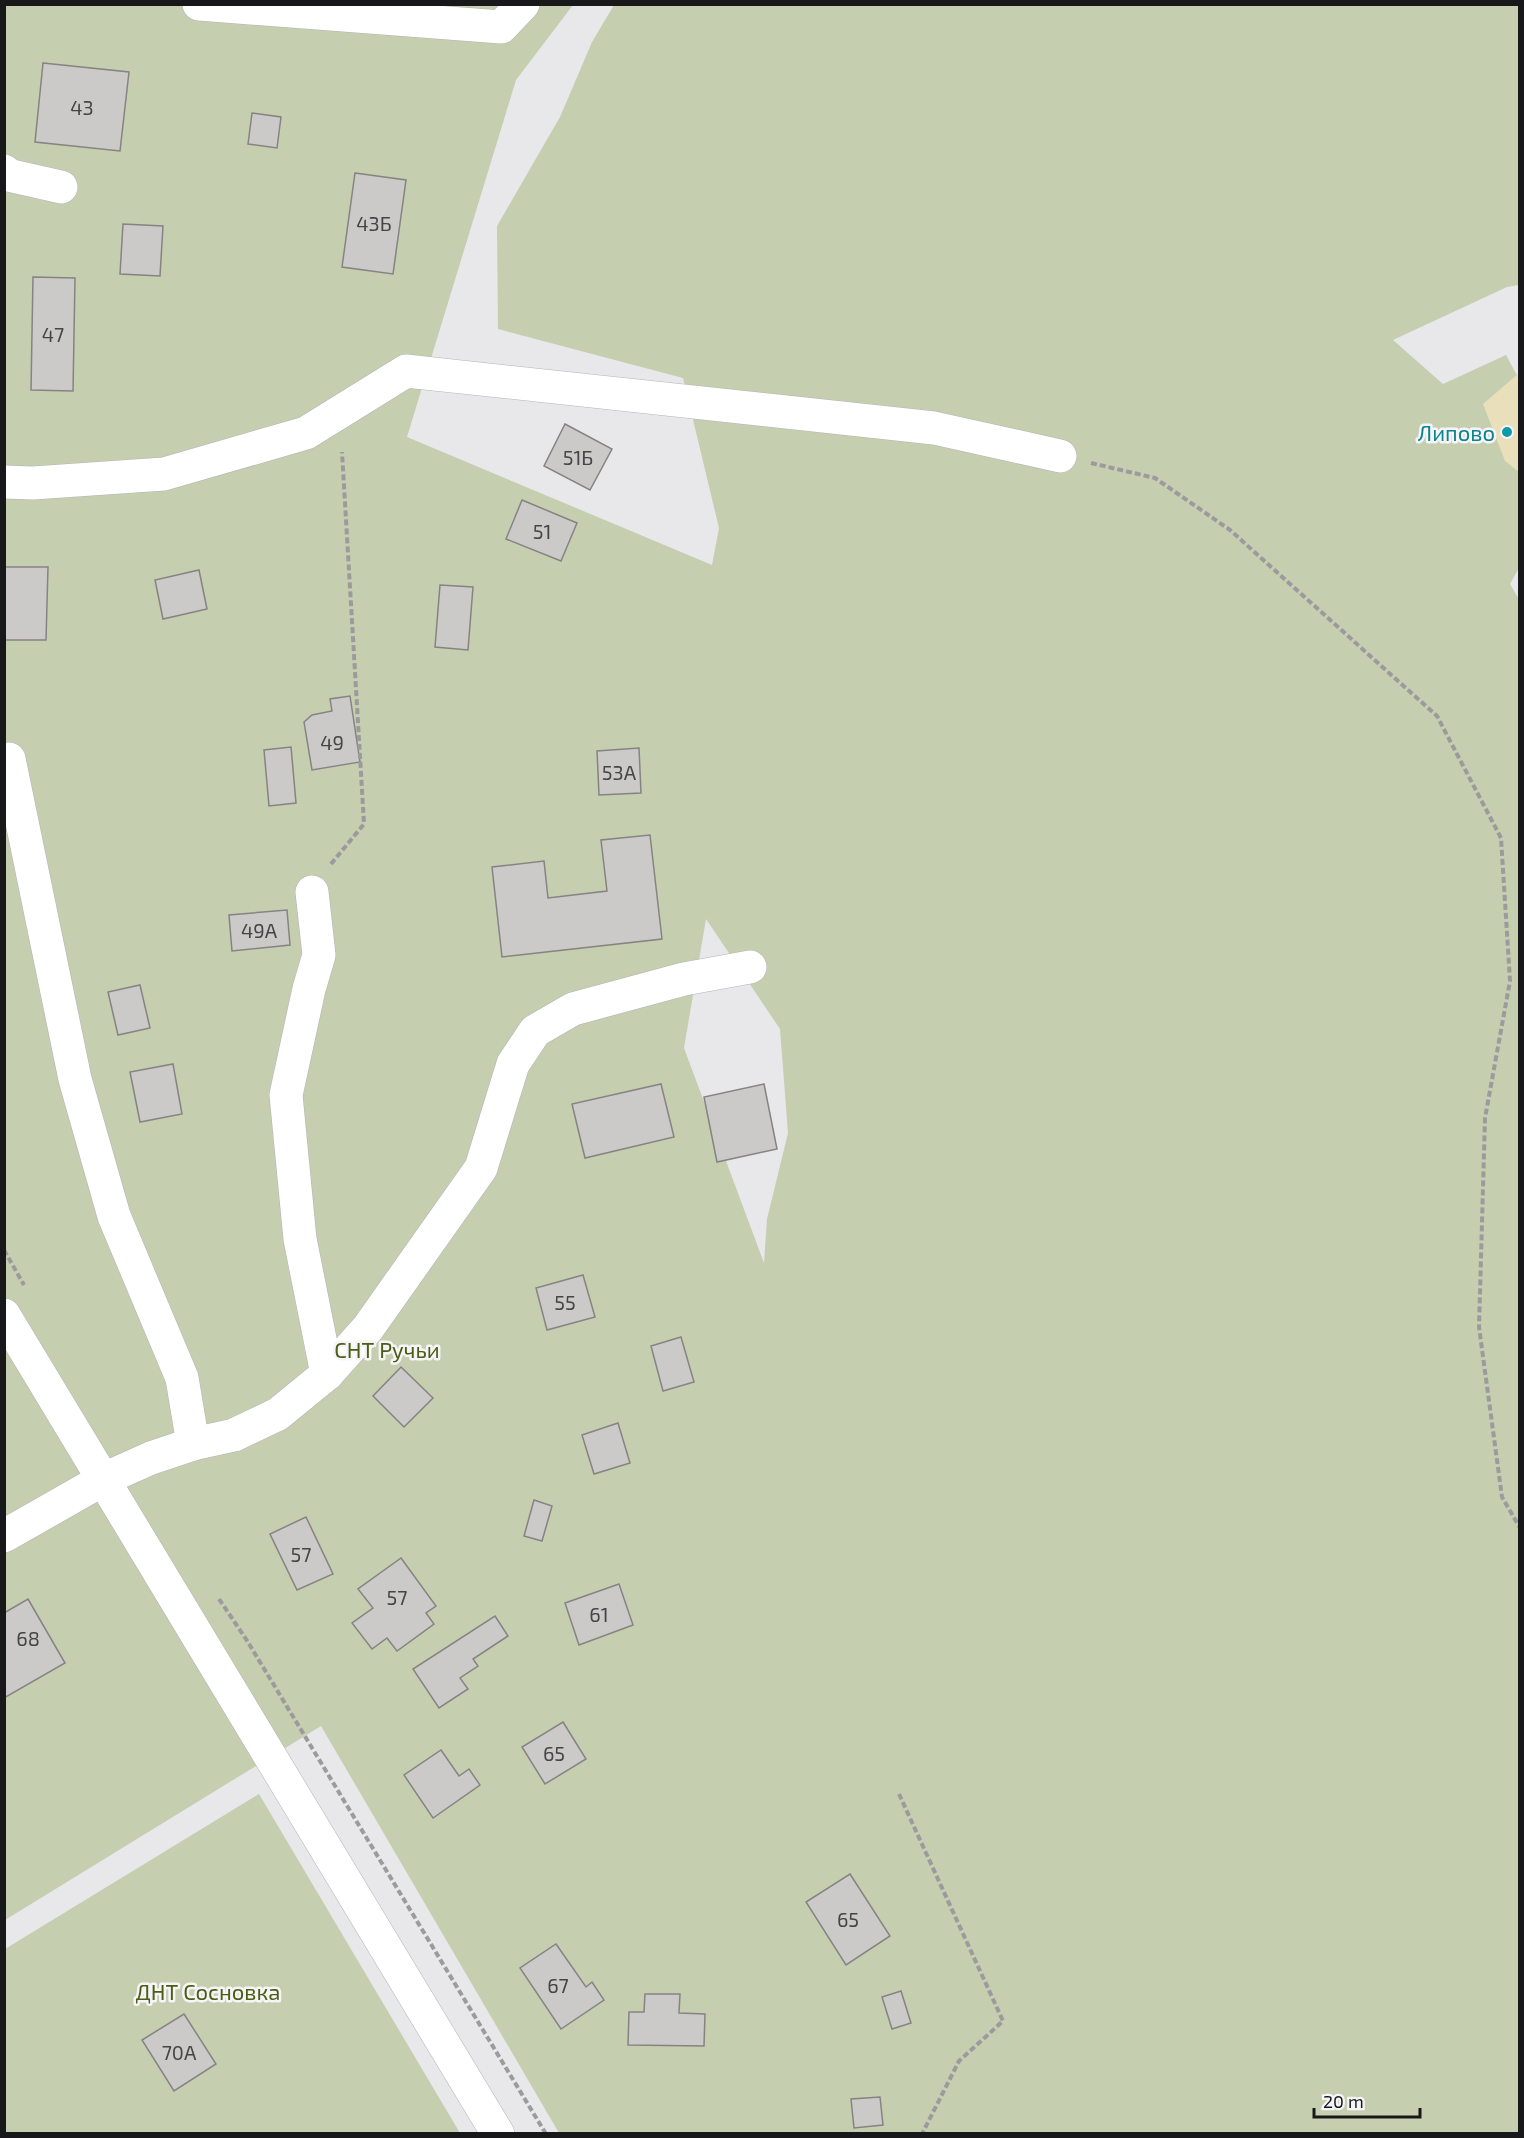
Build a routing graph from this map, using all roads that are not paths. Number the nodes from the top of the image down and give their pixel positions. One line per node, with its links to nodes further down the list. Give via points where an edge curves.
1 (199, 4): 2 (street, via 501,27)
2 (523, 4)
3 (4, 171): 4 (street)
4 (61, 187)
5 (1060, 456): 6 (street, via 934,428 406,371 306,433 164,474)
6 (4, 482)
7 (9, 759): 12 (street, via 75,1079 114,1216 182,1378)
8 (312, 892): 11 (street, via 319,955 286,1095 300,1239)
9 (750, 967): 11 (street, via 684,979 573,1009 535,1031 513,1064 481,1168 368,1328)
10 (4, 1315): 13 (street)
11 (327, 1374): 12 (street, via 278,1414 234,1435)
12 (193, 1444): 13 (street)
13 (104, 1479): 14 (street); 15 (street)
14 (4, 1536)
15 (498, 2133)

